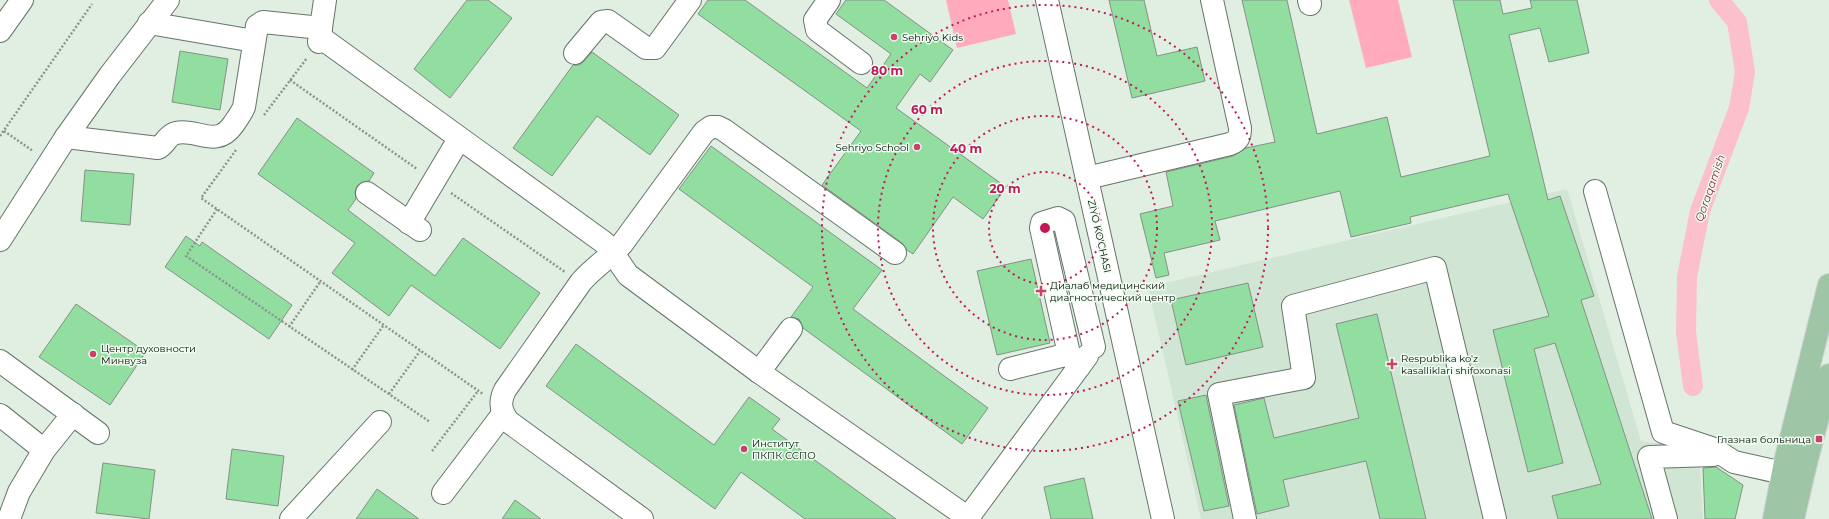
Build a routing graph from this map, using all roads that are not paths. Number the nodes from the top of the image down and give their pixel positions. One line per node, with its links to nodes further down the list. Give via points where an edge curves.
1 (22, 0): 9 (street)
2 (168, 0): 8 (street)
3 (325, 0): 10 (street)
4 (690, 0): 12 (street, via 655,48 646,48 604,20)
5 (829, 0): 13 (street, via 815,20 817,30)
6 (1047, 0): 16 (street, ZIYO KO'CHASI)
7 (1212, 0): 16 (street, via 1240,128 1237,141)
8 (149, 23): 11 (street); 14 (street)
9 (0, 31)
10 (320, 36): 11 (street, via 263,22 257,26); 15 (street)
11 (254, 41): 14 (street, via 244,107 228,132 222,136 175,133 158,148)
12 (575, 53)
13 (861, 63)
14 (66, 137): 19 (street)
15 (459, 139): 18 (street, via 414,226); 21 (street, via 602,241)
16 (1087, 178): 23 (street, ZIYO KO'CHASI)
17 (1595, 191): 37 (street, via 1664,432 1714,449)
18 (367, 193)
19 (2, 232)
20 (894, 253): 21 (street, via 724,130 711,127 704,132)
21 (613, 254): 29 (street, via 628,274); 31 (street, via 592,269 580,282 505,390)
22 (1829, 284): 38 (main road)
23 (1120, 325): 25 (street, via 1100,338); 44 (street, ZIYO KO'CHASI)
24 (791, 329): 29 (street)
25 (1094, 347): 27 (street); 27 (street, via 1064,221 1058,218 1045,221 1041,228)
26 (0, 361): 32 (street)
27 (1074, 361): 28 (street); 40 (street)
28 (1010, 369)
29 (759, 372): 40 (street)
30 (1826, 390): 49 (main road)
31 (502, 409): 39 (street); 43 (street, via 509,422)
32 (73, 414): 35 (street); 36 (street)
33 (0, 415): 36 (street)
34 (380, 422): 42 (street)
35 (98, 433)
36 (44, 450): 41 (street, via 19,492)
37 (1722, 455): 38 (street, via 1734,462); 47 (street, via 1649,457)
38 (1783, 473): 48 (main road)
39 (443, 493)
40 (968, 518)
41 (9, 519)
42 (291, 519)
43 (642, 519)
44 (1164, 519)
45 (1245, 519): 46 (street, via 1219,394 1304,378 1293,306 1435,268)
46 (1495, 519)
47 (1666, 519)
48 (1774, 519)
49 (1793, 519)

